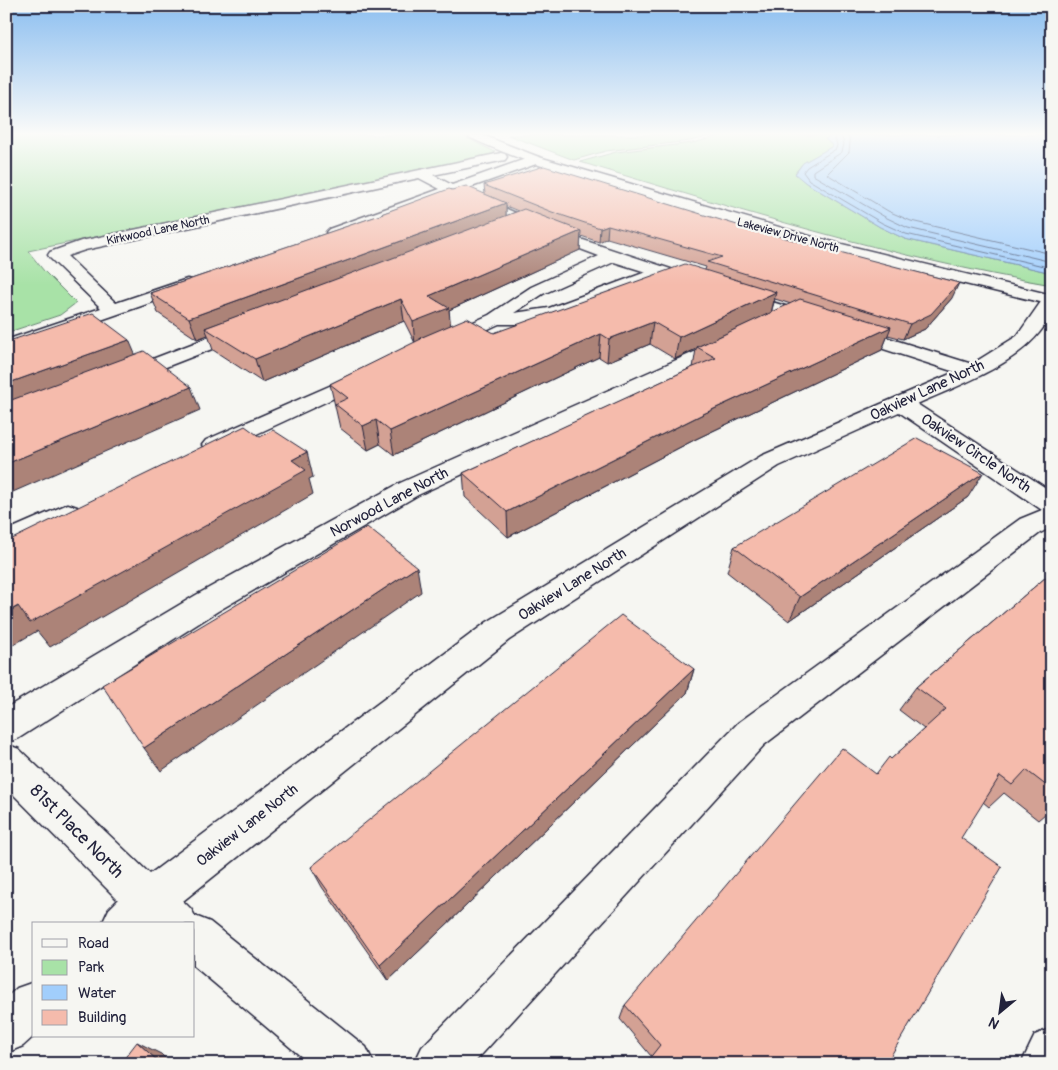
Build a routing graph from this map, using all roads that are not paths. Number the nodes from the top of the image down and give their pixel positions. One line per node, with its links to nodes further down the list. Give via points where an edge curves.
1 (369, 185): 13 (street, Kirkwood Lane North, via 81,246 56,255)
2 (441, 185): 5 (street)
3 (464, 185): 5 (street)
4 (619, 185): 12 (street, Lakeview Drive North, via 809,241)
5 (450, 190): 6 (street); 8 (street)
6 (522, 222): 7 (street); 9 (street)
7 (502, 230)
8 (322, 236)
9 (614, 255): 10 (street); 15 (street, via 524,298)
10 (662, 272): 14 (street); 15 (street, via 553,313)
11 (202, 279): 13 (street)
12 (1051, 300): 20 (street, Oakview Lane North, via 1024,340)
13 (114, 310): 17 (street)
14 (791, 313): 20 (street); 28 (street, Norwood Lane North, via 651,380 409,488 207,603)
15 (496, 319): 18 (street)
16 (262, 322): 21 (street)
17 (6, 347)
18 (431, 348)
19 (387, 367): 23 (street)
20 (974, 371): 22 (street, Oakview Lane North)
21 (107, 383)
22 (900, 403): 25 (street, Oakview Circle North); 30 (street, Oakview Lane North, via 770,461 498,630)
23 (192, 454)
24 (86, 504): 27 (street)
25 (1052, 504)
26 (1052, 516): 36 (street, via 1030,526 752,734)
27 (6, 542)
28 (6, 727)
29 (6, 761): 30 (street, 81st Place North)
30 (150, 916)
31 (195, 939): 35 (street)
32 (32, 1007): 33 (street)
33 (6, 1029)
34 (1052, 1052): 37 (street)
35 (349, 1064)
36 (439, 1064)
37 (1046, 1064)

